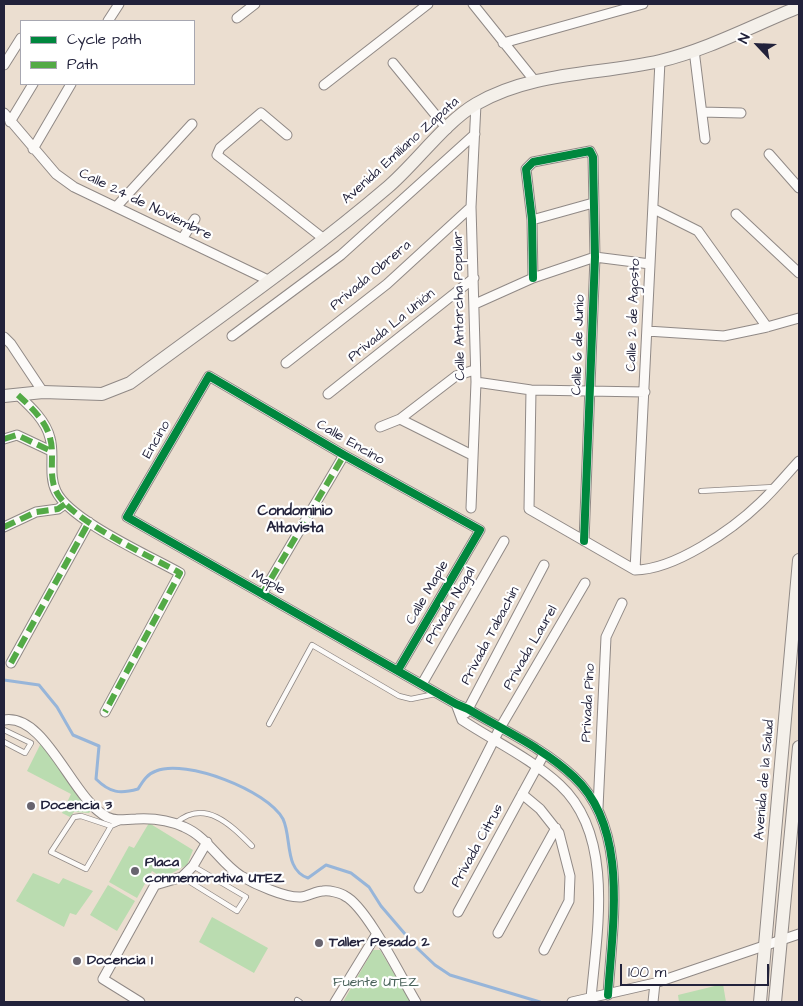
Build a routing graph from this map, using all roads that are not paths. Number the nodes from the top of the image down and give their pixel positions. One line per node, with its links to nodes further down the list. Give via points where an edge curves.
1 (119, 4): 8 (street)
2 (255, 4): 7 (street)
3 (428, 4): 18 (street)
4 (643, 4): 10 (street)
5 (475, 5): 10 (street)
6 (799, 7): 11 (main road, Avenida Emiliano Zapata)
7 (237, 18)
8 (109, 20)
9 (20, 40): 14 (street)
10 (503, 43): 15 (street)
11 (694, 50): 12 (main road, Avenida Emiliano Zapata); 20 (street)
12 (660, 61): 15 (main road, Avenida Emiliano Zapata); 35 (street, Calle 2 de Agosto)
13 (393, 63): 25 (street)
14 (4, 65)
15 (534, 80): 19 (main road, Avenida Emiliano Zapata)
16 (32, 85): 23 (street)
17 (71, 85): 29 (street)
18 (324, 85)
19 (476, 104): 25 (main road, Avenida Emiliano Zapata); 26 (street, Calle Antorcha Popular)
20 (702, 112): 22 (street); 28 (street)
21 (4, 113): 23 (street, Calle 24 de Noviembre)
22 (742, 113)
23 (10, 122): 29 (street, Calle 24 de Noviembre)
24 (192, 124): 33 (street)
25 (447, 129): 40 (main road, Avenida Emiliano Zapata, via 389,186)
26 (475, 134): 34 (street, Calle Antorcha Popular); 51 (street, via 341,255)
27 (287, 135): 40 (street, via 261,113 220,148 218,155)
28 (705, 139)
29 (33, 149): 33 (street, Calle 24 de Noviembre, via 56,174)
30 (769, 154): 31 (street)
31 (799, 188)
32 (593, 203): 38 (street); 38 (street, Calle 6 de Junio, via 593,157 590,150 532,162 526,169); 41 (street, Calle 6 de Junio)
33 (116, 207): 39 (street, Calle 24 de Noviembre)
34 (471, 207): 44 (street, Calle Antorcha Popular); 53 (street, Privada Obrera, via 387,284)
35 (654, 209): 42 (street, Calle 2 de Agosto); 49 (street, via 698,230)
36 (736, 214): 43 (street)
37 (195, 219): 39 (street)
38 (532, 220): 45 (street)
39 (182, 239): 46 (street, Calle 24 de Noviembre)
40 (324, 239): 46 (main road, Avenida Emiliano Zapata)
41 (595, 257): 42 (street); 45 (street); 58 (street, Calle 6 de Junio)
42 (650, 264): 50 (street, Calle 2 de Agosto)
43 (799, 273)
44 (474, 278): 47 (street, Calle Antorcha Popular); 61 (street, Privada La Unión)
45 (533, 278): 47 (street)
46 (268, 280): 59 (main road, Avenida Emiliano Zapata, via 130,383 102,394)
47 (475, 304): 54 (street, Calle Antorcha Popular)
48 (799, 318): 49 (street)
49 (767, 327): 50 (street, via 724,336)
50 (647, 331): 60 (street, Calle 2 de Agosto)
51 (232, 336)
52 (4, 337): 59 (street)
53 (286, 363)
54 (474, 370): 56 (street, Calle Antorcha Popular); 64 (street, via 456,376)
55 (209, 376): 68 (street, Calle Encino); 75 (street, Encino)
56 (476, 382): 57 (street); 69 (street, Calle Antorcha Popular)
57 (530, 390): 58 (street); 80 (street, via 529,509)
58 (590, 391): 60 (street); 80 (street, Calle 6 de Junio)
59 (43, 392): 62 (main road, Avenida Emiliano Zapata)
60 (646, 392): 83 (street, Calle 2 de Agosto)
61 (328, 394)
62 (18, 395): 63 (main road, Avenida Emiliano Zapata); 67 (street, via 35,410 50,437)
63 (4, 396)
64 (400, 419): 65 (street); 69 (street)
65 (380, 427)
66 (4, 439): 67 (street, via 18,436)
67 (51, 451): 73 (street, via 55,491)
68 (344, 455): 78 (street, Calle Encino); 85 (street)
69 (472, 455): 74 (street, Calle Antorcha Popular)
70 (799, 461): 71 (street)
71 (774, 487): 72 (lane); 83 (street, via 760,503 711,540 663,566)
72 (701, 491)
73 (65, 504): 76 (street); 77 (street, via 58,509 36,512)
74 (472, 508)
75 (127, 517): 85 (street, Maple)
76 (89, 522): 87 (street); 93 (street, via 180,573)
77 (4, 527)
78 (480, 530): 88 (street, Calle Maple)
79 (504, 541): 89 (street, Privada Nogal)
80 (584, 541): 83 (street)
81 (799, 560): 121 (main road, Avenida de la Salud)
82 (544, 565): 92 (street, Privada Tabachin)
83 (635, 570)
84 (585, 582): 97 (street, Privada Laurel)
85 (262, 594): 88 (street, Maple)
86 (622, 603): 106 (street, Privada Pino, via 606,637)
87 (11, 663)
88 (398, 670): 89 (street, Maple)
89 (422, 684): 90 (street, Maple)
90 (437, 693): 91 (street, Maple); 96 (lane, via 411,700 399,696 312,645)
91 (456, 704): 92 (street, Maple); 95 (street)
92 (468, 709): 95 (street, Privada Tabachin); 97 (street, Maple)
93 (105, 712)
94 (4, 720): 107 (street, via 29,726 93,808)
95 (462, 720): 99 (street)
96 (270, 724)
97 (500, 728): 99 (street, Privada Laurel); 102 (street, Maple)
98 (4, 730): 100 (lane, via 31,743 25,753)
99 (494, 741): 103 (street); 115 (street)
100 (4, 742)
101 (799, 747): 104 (main road)
102 (544, 754): 103 (street, Privada Citrus); 106 (street, Maple, via 574,776)
103 (536, 767): 105 (street, Privada Citrus); 125 (street, via 576,802 589,826 596,854 599,884)
104 (798, 781): 120 (main road)
105 (522, 794): 110 (street); 116 (street, Privada Citrus)
106 (598, 808): 124 (street, via 612,855 614,875)
107 (120, 822): 108 (street, via 135,818); 109 (lane)
108 (175, 824): 111 (street, via 186,827); 112 (lane, via 185,815 214,815 226,821)
109 (111, 826): 109 (lane, via 74,817 51,852 86,869)
110 (556, 828): 117 (street); 122 (street, via 570,876 569,902)
111 (207, 842): 113 (street); 119 (street, via 239,875 274,891 300,897 324,891 346,896 363,912)
112 (252, 846)
113 (193, 866): 114 (street); 114 (lane, via 246,897 237,911)
114 (182, 877): 126 (street, via 155,885 103,978)
115 (420, 888)
116 (458, 912)
117 (498, 933)
118 (799, 934): 120 (street)
119 (376, 935): 127 (street); 128 (street)
120 (783, 938): 121 (street); 132 (main road)
121 (764, 945): 123 (street); 131 (main road, Avenida de la Salud)
122 (544, 950)
123 (655, 983): 124 (street); 130 (street)
124 (608, 995): 125 (street)
125 (591, 998): 129 (street)
126 (140, 1002)
127 (335, 1002)
128 (416, 1002)
129 (572, 1002)
130 (653, 1002)
131 (760, 1002)
132 (775, 1002)

